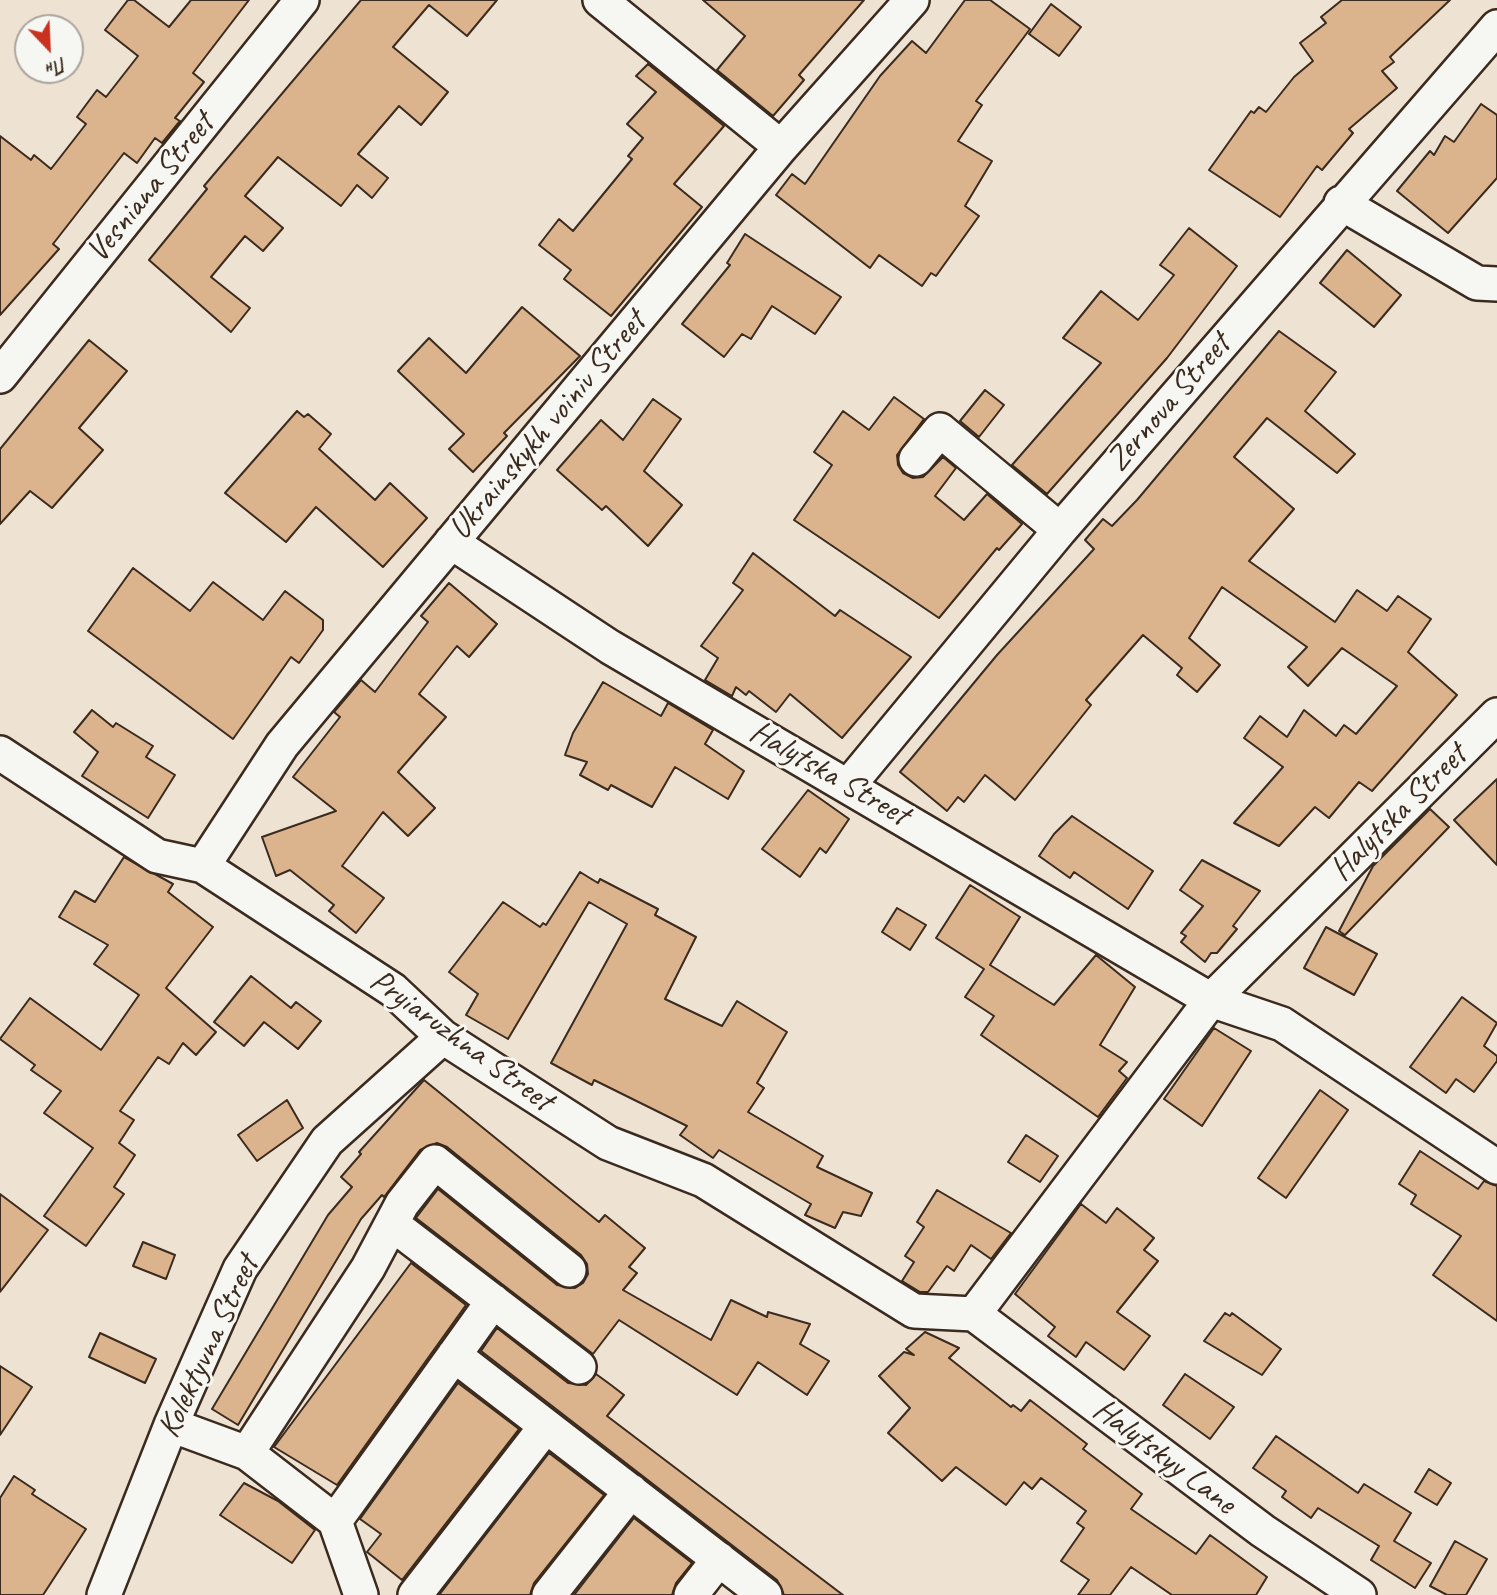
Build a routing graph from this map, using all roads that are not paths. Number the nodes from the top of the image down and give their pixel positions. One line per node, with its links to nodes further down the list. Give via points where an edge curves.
1 (302, 0): 8 (street, Vesniana Street)
2 (600, 0): 5 (street)
3 (912, 0): 5 (street, Ukrainskykh voiniv Street)
4 (1497, 27): 6 (street, Zernova Street)
5 (781, 147): 11 (street, Ukrainskykh voiniv Street)
6 (1340, 204): 7 (street, via 1477,283); 10 (street, Zernova Street)
7 (1497, 284)
8 (0, 376)
9 (916, 459): 10 (street, via 940,430)
10 (1060, 530): 14 (street, Zernova Street)
11 (451, 542): 14 (street, Halytska Street, via 610,648); 15 (street, Ukrainskykh voiniv Street, via 282,745)
12 (1497, 715): 16 (street, Halytska Street)
13 (0, 753): 15 (street, Pryiaruzhna Street, via 157,856)
14 (849, 785): 16 (street, Halytska Street)
15 (203, 866): 17 (street, Pryiaruzhna Street, via 393,990)
16 (1211, 1000): 18 (street, Halytska Street, via 1282,1024); 22 (street, Halytska Street)
17 (443, 1037): 22 (street, Pryiaruzhna Street, via 608,1143 703,1180 914,1311); 25 (street, Kolektyvna Street, via 327,1141 240,1269)
18 (1497, 1167)
19 (392, 1224): 20 (street, via 435,1162); 21 (street); 27 (street)
20 (569, 1270)
21 (493, 1301): 23 (street); 24 (street)
22 (974, 1314): 37 (street, Halytskyy Lane, via 1263,1531)
23 (454, 1355): 26 (street); 29 (street)
24 (579, 1367)
25 (171, 1425): 27 (street); 32 (street, Kolektyvna Street)
26 (546, 1426): 28 (street); 33 (street)
27 (247, 1453): 29 (street)
28 (631, 1491): 30 (street); 34 (street)
29 (335, 1521): 31 (street)
30 (719, 1559): 35 (street); 36 (street)
31 (351, 1588)
32 (104, 1595)
33 (415, 1595)
34 (549, 1595)
35 (691, 1595)
36 (765, 1595)
37 (1359, 1595)

